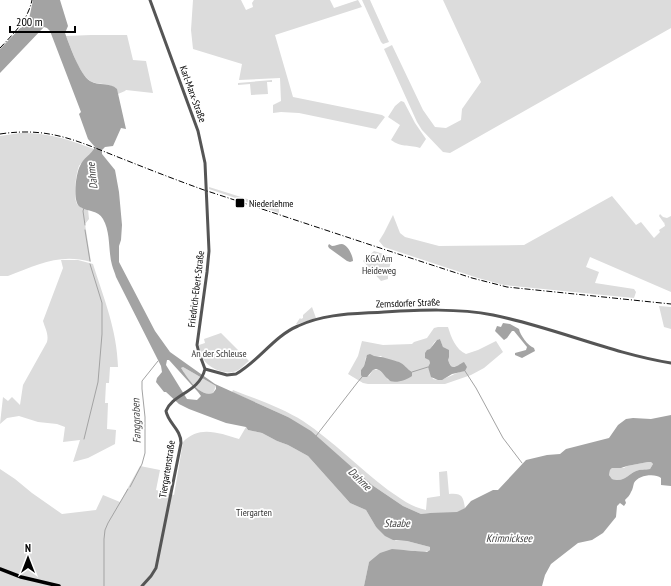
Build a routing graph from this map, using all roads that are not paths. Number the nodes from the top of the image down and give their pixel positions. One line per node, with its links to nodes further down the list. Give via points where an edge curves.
1 (150, 0): 2 (street, Karl-Marx-Straße, via 203,148)
2 (207, 196): 4 (street, Friedrich-Ebert-Straße, via 209,260 198,336 198,348)
3 (671, 363): 4 (street, Zernsdorfer Straße, via 621,352 511,319 474,312 426,310 342,314 318,318 289,330 236,374 226,375)
4 (205, 369): 7 (street, Tiergartenstraße, via 195,387 167,408 166,413 180,434 181,440 156,568)
5 (0, 569): 6 (main road, via 20,577)
6 (59, 586)
7 (142, 586)

